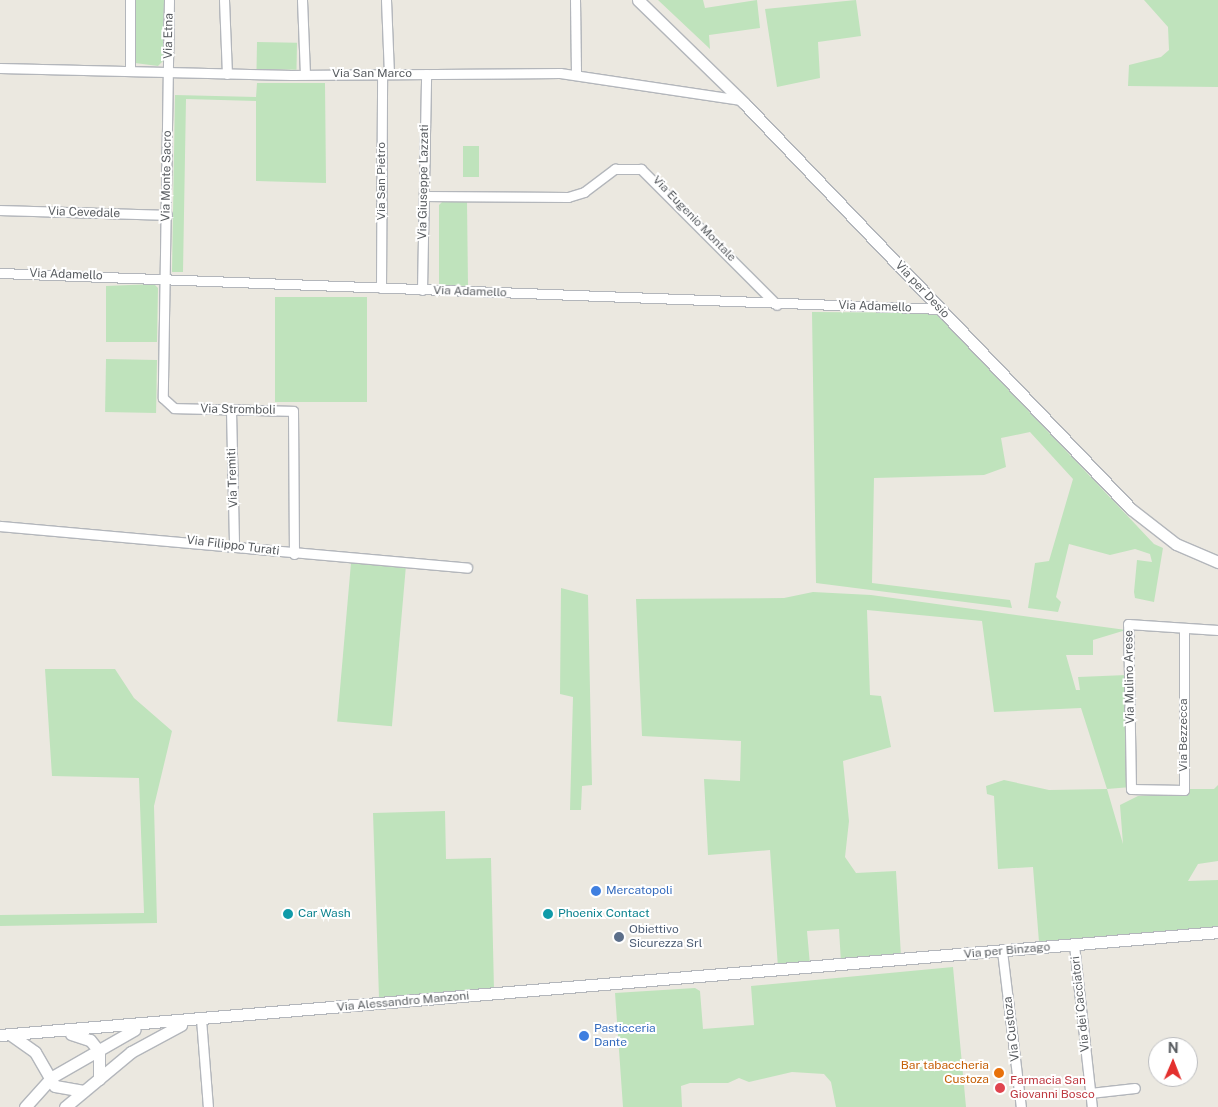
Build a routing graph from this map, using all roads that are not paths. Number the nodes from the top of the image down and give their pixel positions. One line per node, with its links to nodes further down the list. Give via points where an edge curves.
1 (130, 0): 9 (street)
2 (169, 0): 10 (street, Via Etna)
3 (224, 0): 11 (street)
4 (302, 0): 12 (street)
5 (386, 0): 13 (street, Via San Pietro)
6 (575, 0): 15 (street)
7 (638, 0): 16 (main road, Via per Desio)
8 (0, 68): 9 (street, Via San Marco)
9 (130, 71): 10 (street, Via San Marco)
10 (168, 73): 11 (street, Via San Marco); 19 (street, Via Monte Sacro)
11 (227, 74): 12 (street, Via San Marco)
12 (305, 74): 13 (street, Via San Marco)
13 (386, 74): 14 (street, Via San Marco); 22 (street, Via San Pietro)
14 (426, 74): 15 (street, Via San Marco); 17 (street, Via Giuseppe Lazzati)
15 (576, 74): 16 (street, Via San Marco)
16 (741, 100): 25 (main road, Via per Desio)
17 (424, 196): 23 (street, Via Giuseppe Lazzati); 24 (street, Via Eugenio Montale, via 568,197 584,192 615,169 641,169)
18 (0, 210): 19 (street, Via Cevedale)
19 (167, 215): 21 (street, Via Monte Sacro)
20 (0, 273): 21 (street, Via Adamello)
21 (165, 278): 22 (street, Via Adamello); 26 (street, Via Stromboli, via 166,404)
22 (381, 288): 23 (street, Via Adamello)
23 (422, 290): 24 (street, Via Adamello)
24 (777, 305): 25 (street, Via Adamello)
25 (941, 309): 30 (main road, Via per Desio, via 1144,521 1176,544)
26 (231, 410): 28 (street, Via Tremiti); 29 (street, Via Stromboli, via 294,410)
27 (0, 526): 28 (street, Via Filippo Turati)
28 (234, 546): 29 (street, Via Filippo Turati)
29 (294, 554): 31 (street, Via Filippo Turati)
30 (1218, 562)
31 (467, 568)
32 (1184, 628): 33 (street, Via Mulino Arese); 34 (street, Via Bezzecca, via 1184,790); 34 (street, Via Mulino Arese, via 1128,624)
33 (1218, 630)
34 (1131, 789)
35 (1218, 932): 36 (main road, Via per Binzago)
36 (1074, 945): 37 (main road, Via per Binzago); 48 (street, Via dei Cacciatori)
37 (1002, 951): 38 (main road, Via per Binzago); 52 (street, Via Custoza)
38 (797, 969): 39 (main road, Via Alessandro Manzoni)
39 (196, 1019): 40 (main road, Via Alessandro Manzoni); 44 (main road, via 146,1042); 51 (street)
40 (148, 1026): 41 (main road, Via Alessandro Manzoni); 43 (main road)
41 (63, 1032): 42 (main road, Via Alessandro Manzoni); 43 (main road, via 82,1036)
42 (5, 1034): 45 (main road, Via Alessandro Manzoni, via 35,1052)
43 (97, 1048): 44 (main road, via 102,1060); 45 (main road)
44 (99, 1079): 47 (main road)
45 (48, 1080): 47 (main road, via 65,1091); 49 (main road)
46 (1135, 1088): 48 (street)
47 (84, 1091): 50 (main road)
48 (1090, 1092): 53 (street, Via dei Cacciatori)
49 (25, 1107)
50 (65, 1107)
51 (208, 1107)
52 (1021, 1107)
53 (1092, 1107)

